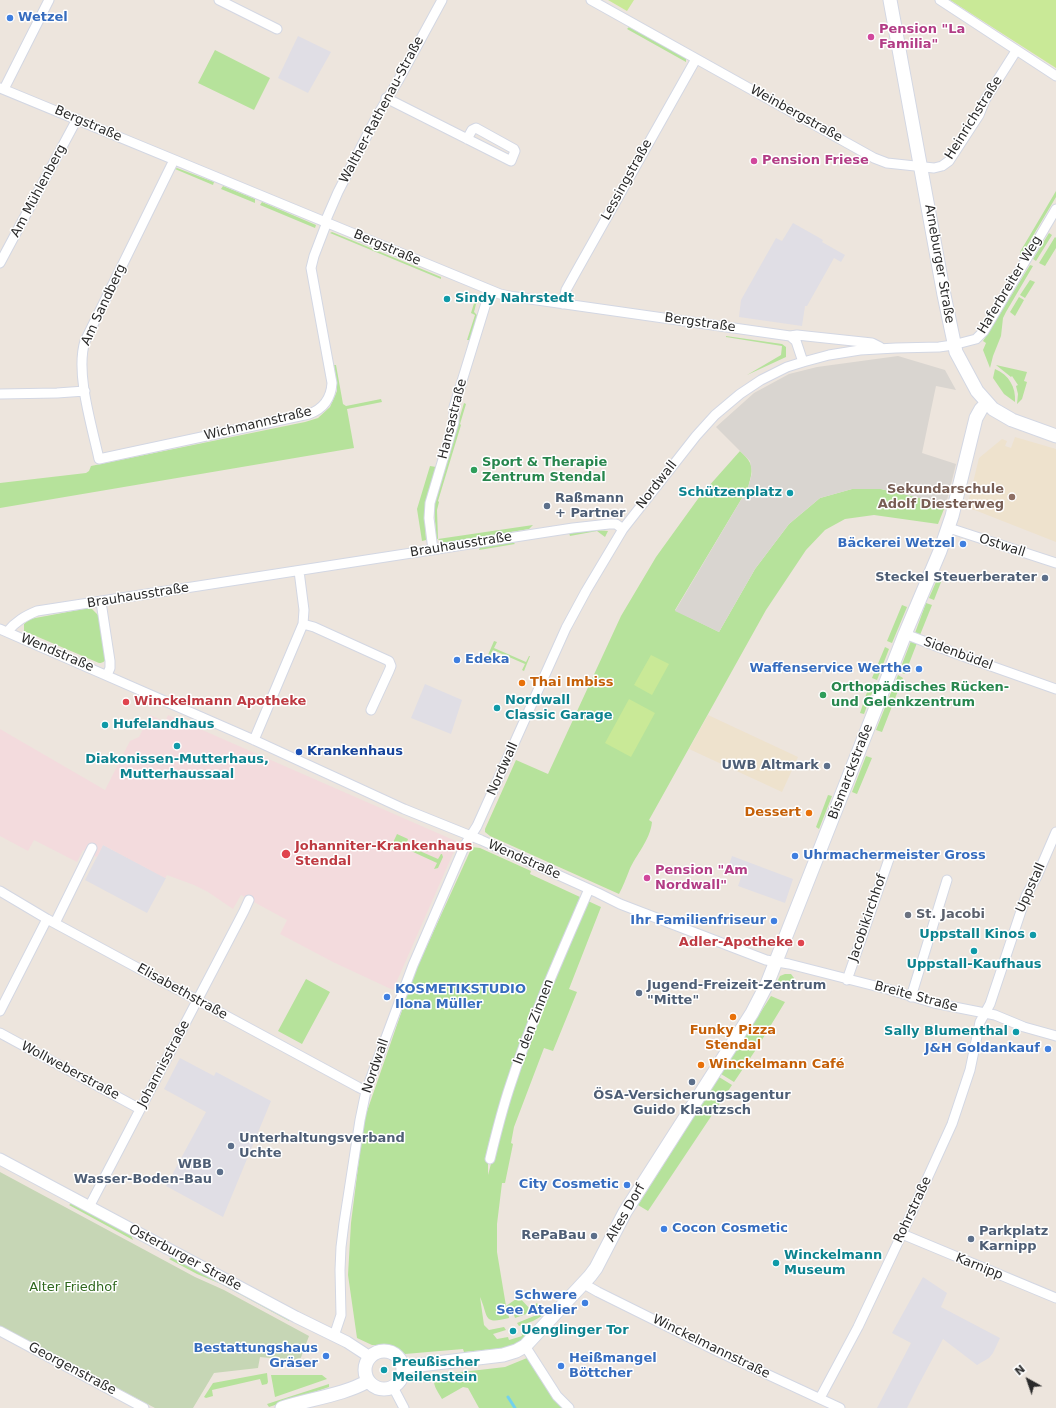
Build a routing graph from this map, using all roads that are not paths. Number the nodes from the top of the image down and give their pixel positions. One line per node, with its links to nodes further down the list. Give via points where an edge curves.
1 (49, 0): 11 (street, Bergstraße)
2 (219, 0): 7 (street)
3 (442, 0): 12 (street, Walther-Rathenau-Straße)
4 (591, 0): 9 (street, Weinbergstraße)
5 (890, 0): 16 (main road, Arneburger Straße)
6 (940, 0): 8 (street)
7 (277, 29)
8 (1016, 51): 10 (street); 16 (street, Heinrichstraße, via 949,162 937,167)
9 (696, 59): 16 (street, Weinbergstraße, via 874,158 887,163); 21 (street, Lessingstraße, via 566,290)
10 (1056, 76)
11 (2, 88): 13 (street, Bergstraße)
12 (386, 98): 14 (street); 18 (street, Walther-Rathenau-Straße, via 348,171)
13 (77, 119): 15 (street, Bergstraße); 19 (street, Am Mühlenberg)
14 (467, 139): 14 (street, via 511,161 516,151 476,128)
15 (174, 160): 18 (street, Bergstraße); 26 (street, Am Sandberg, via 85,341 82,355)
16 (921, 166): 23 (main road, Arneburger Straße)
17 (1056, 209): 23 (street, Haferbreiter Weg, via 984,331 976,339)
18 (326, 222): 20 (street, Bergstraße); 30 (street, Wichmannstraße, via 312,268 332,383 329,398 324,406 308,414)
19 (0, 263)
20 (491, 291): 21 (street, Bergstraße); 33 (street, Hansastraße, via 454,407 454,422 430,503)
21 (563, 304): 22 (street, Bergstraße)
22 (790, 336): 24 (street, Bergstraße, via 872,343); 25 (street, via 796,342)
23 (953, 346): 24 (street, Nordwall); 28 (main road, Arneburger Straße, via 976,391)
24 (883, 348): 25 (street, Nordwall, via 840,353)
25 (803, 362): 32 (street, Nordwall, via 761,380 715,416 696,436)
26 (85, 391): 27 (street); 30 (street, Am Sandberg)
27 (0, 394)
28 (987, 403): 29 (main road, Arneburger Straße, via 1009,419); 31 (main road, via 976,418)
29 (1056, 436)
30 (99, 459)
31 (950, 522): 34 (street, Ostwall); 39 (main road, Bismarckstraße)
32 (623, 529): 33 (street, Brauhausstraße, via 616,524 609,524); 45 (street, Nordwall, via 566,628 477,826)
33 (432, 550): 35 (street, Brauhausstraße)
34 (1056, 564)
35 (299, 571): 36 (street, Brauhausstraße); 37 (street, via 304,610)
36 (101, 602): 38 (street, Brauhausstraße, via 37,611); 40 (street, Wendstraße, via 110,661)
37 (303, 624): 42 (street, via 389,661 391,666); 43 (street)
38 (4, 630): 40 (street, Wendstraße)
39 (905, 634): 41 (street, Sidenbüdel); 54 (main road, Bismarckstraße)
40 (107, 675): 43 (street, Wendstraße)
41 (1056, 689)
42 (371, 710)
43 (254, 740): 45 (street, Wendstraße)
44 (1056, 832): 59 (street, Uppstall, via 1026,896 992,1000)
45 (470, 836): 49 (street, Wendstraße); 62 (street, Nordwall, via 412,965)
46 (92, 848): 53 (street)
47 (890, 856): 55 (street, Jacobikirchhof)
48 (947, 880): 56 (street)
49 (589, 889): 54 (street, Wendstraße, via 635,910); 65 (street, In den Zinnen, via 535,1016 510,1085)
50 (0, 892): 52 (street, Elisabethstraße)
51 (249, 900): 57 (street, Johannisstraße)
52 (47, 919): 53 (street, Elisabethstraße); 58 (street)
53 (55, 923): 57 (street, Elisabethstraße)
54 (775, 962): 55 (street, Breite Straße); 68 (main road, Altes Dorf, via 752,1013 625,1212 596,1268)
55 (847, 980): 56 (street, Breite Straße)
56 (911, 997): 59 (street, Breite Straße)
57 (198, 1001): 62 (street, Elisabethstraße); 63 (street, Johannisstraße)
58 (0, 1011)
59 (985, 1013): 61 (street, Breite Straße, via 1039,1033); 67 (street, Rohrstraße, via 980,1022 970,1070 954,1119)
60 (0, 1033): 63 (street, Wollweberstraße)
61 (1056, 1036)
62 (366, 1090): 71 (street, Nordwall, via 344,1223 340,1262 342,1315)
63 (140, 1109): 66 (street, Johannisstraße)
64 (0, 1159): 66 (street, Osterburger Straße)
65 (490, 1159)
66 (89, 1207): 71 (street, Osterburger Straße)
67 (902, 1234): 69 (street, Karnipp); 77 (street, Rohrstraße, via 858,1327)
68 (584, 1284): 72 (main road, Altes Dorf); 77 (street, Winckelmannstraße, via 719,1352)
69 (1056, 1298)
70 (0, 1331): 78 (street, Georgenstraße)
71 (334, 1336): 73 (street, Osterburger Straße)
72 (525, 1346): 74 (main road, Altes Dorf, via 498,1356); 81 (street, via 557,1396)
73 (370, 1357): 74 (main road, via 386,1351 397,1356); 75 (main road, via 365,1369)
74 (403, 1366): 76 (main road, via 402,1377)
75 (368, 1381): 76 (main road, via 382,1390); 79 (main road, via 347,1390)
76 (393, 1388): 80 (street)
77 (820, 1398): 82 (street, Winckelmannstraße)
78 (144, 1408)
79 (282, 1408)
80 (404, 1408)
81 (569, 1408)
82 (840, 1408)

